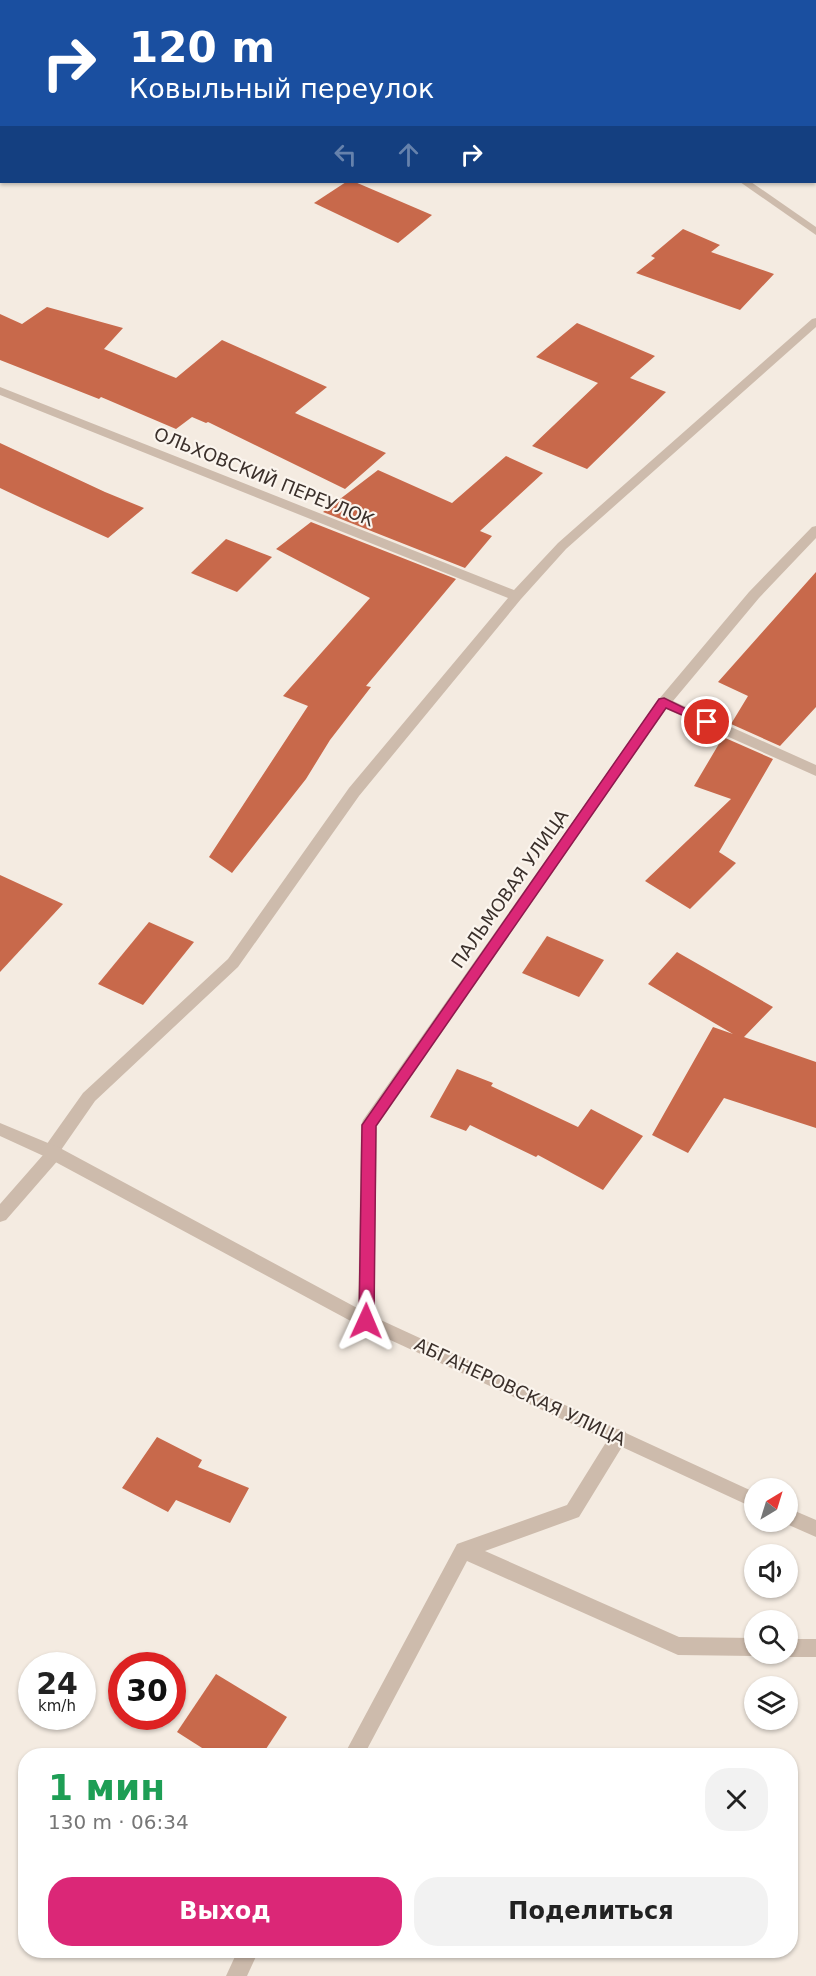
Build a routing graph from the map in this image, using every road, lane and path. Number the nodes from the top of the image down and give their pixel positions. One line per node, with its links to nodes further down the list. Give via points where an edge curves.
1 (746, 183): 2 (street)
2 (816, 232)
3 (816, 321): 6 (street, via 562,546)
4 (0, 391): 6 (street, ОЛЬХОВСКИЙ ПЕРЕУЛОК)
5 (816, 530): 7 (street, ПАЛЬМОВАЯ УЛИЦА, via 754,595)
6 (516, 596): 10 (street, via 354,792 233,963 89,1097)
7 (664, 702): 8 (street); 12 (street, ПАЛЬМОВАЯ УЛИЦА, via 369,1125)
8 (816, 771)
9 (0, 1129): 10 (street, АБГАНЕРОВСКАЯ УЛИЦА)
10 (52, 1153): 11 (street); 12 (street, АБГАНЕРОВСКАЯ УЛИЦА)
11 (0, 1215)
12 (366, 1321): 13 (street, АБГАНЕРОВСКАЯ УЛИЦА)
13 (619, 1437): 14 (street, АБГАНЕРОВСКАЯ УЛИЦА); 17 (street, via 573,1511)
14 (744, 1495)
15 (798, 1521): 16 (street)
16 (816, 1529)
17 (463, 1550): 18 (street, via 678,1646); 21 (street)
18 (744, 1647)
19 (798, 1648): 20 (street)
20 (816, 1648)
21 (358, 1748)
22 (245, 1958): 23 (street)
23 (236, 1976)

